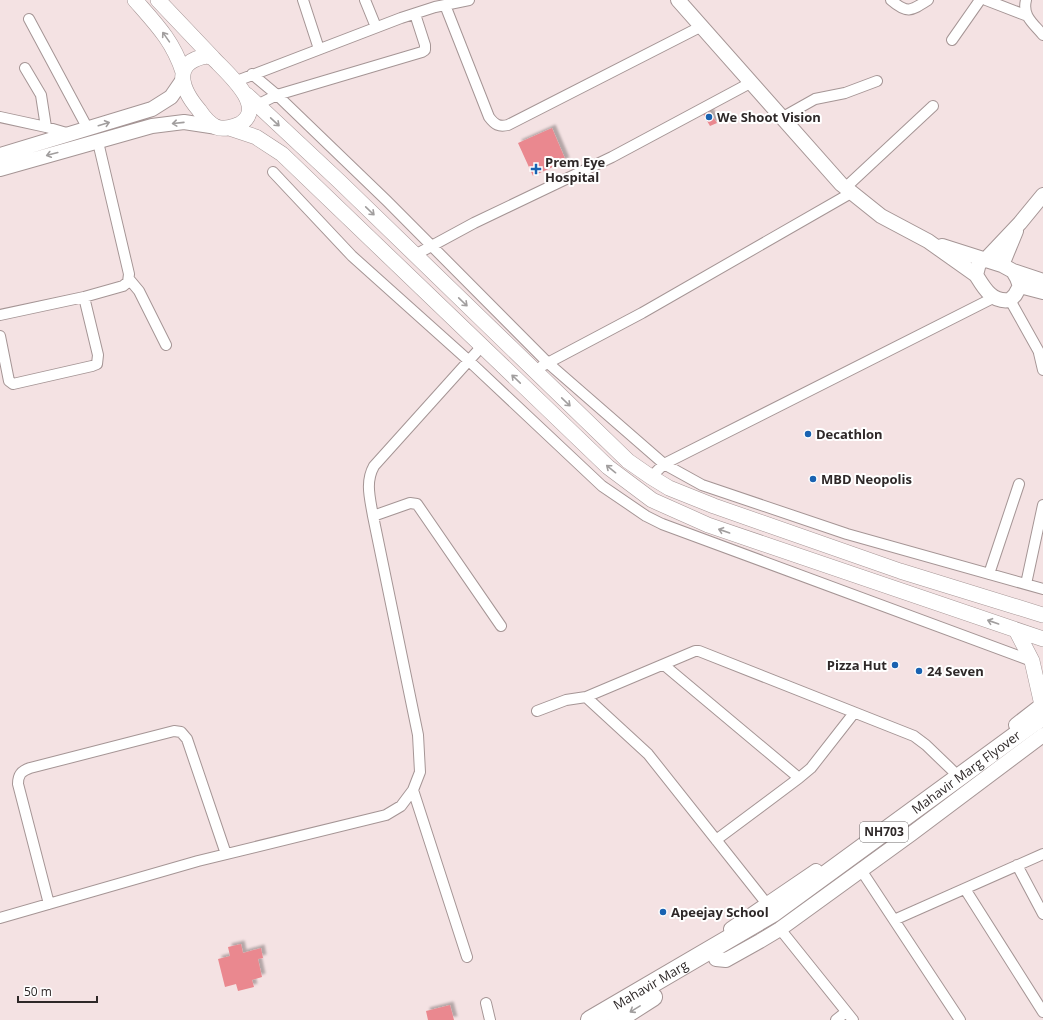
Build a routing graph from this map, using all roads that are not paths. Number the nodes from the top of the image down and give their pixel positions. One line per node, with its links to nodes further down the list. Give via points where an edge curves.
1 (135, 0): 24 (main road, one-way to 1, via 178,56 166,36)
2 (158, 0): 21 (main road)
3 (303, 0): 20 (street)
4 (365, 0): 17 (street)
5 (469, 0): 12 (street)
6 (678, 0): 16 (street)
7 (891, 0): 8 (street, via 900,8 907,10)
8 (928, 0)
9 (980, 0): 19 (street)
10 (986, 0): 14 (street)
11 (1026, 0): 14 (street)
12 (437, 4): 13 (street); 16 (street, via 489,117 501,127)
13 (416, 14): 17 (street); 28 (street, via 425,45 422,52)
14 (1026, 15): 18 (street)
15 (29, 19): 35 (street)
16 (702, 26): 27 (street)
17 (376, 27): 20 (street)
18 (1043, 35)
19 (952, 40)
20 (319, 49): 23 (street)
21 (213, 58): 24 (main road, via 207,56 194,59 186,66); 26 (main road)
22 (26, 68): 33 (street, via 40,95)
23 (252, 74): 26 (street); 28 (street)
24 (183, 76): 34 (main road, via 185,90 193,104 203,116); 35 (street, one-way to 24, via 152,109 171,97)
25 (877, 81): 32 (street, via 845,93 815,99)
26 (234, 82): 29 (main road)
27 (752, 82): 32 (street); 45 (street, via 612,157)
28 (276, 95): 29 (street); 45 (street)
29 (252, 100): 34 (main road, via 245,121 238,125); 46 (main road, one-way to 46)
30 (934, 106): 41 (street)
31 (0, 117): 33 (street)
32 (783, 117): 41 (street)
33 (46, 127): 36 (street)
34 (223, 127): 37 (street, one-way to 37, via 184,122 152,126); 60 (main road, via 256,137 282,154)
35 (88, 129): 36 (street)
36 (71, 134): 38 (street)
37 (98, 142): 39 (street, one-way to 39); 50 (street)
38 (1, 152)
39 (0, 169)
40 (273, 172): 63 (street, via 352,256)
41 (848, 190): 44 (street, via 881,216); 64 (street, via 642,313)
42 (1043, 195): 43 (street)
43 (1020, 223): 47 (street); 48 (street)
44 (928, 241): 47 (street); 49 (street)
45 (431, 246): 46 (street); 64 (street)
46 (415, 255): 65 (main road, one-way to 65)
47 (985, 260): 48 (street); 49 (street, via 979,263)
48 (1008, 268): 51 (street); 52 (street)
49 (976, 275): 55 (street)
50 (129, 278): 54 (street, via 123,286); 59 (street, via 139,291)
51 (1043, 280)
52 (1020, 286): 53 (street); 56 (street)
53 (1043, 292)
54 (84, 296): 57 (street); 58 (street, via 98,356 97,364 14,384 9,381)
55 (993, 298): 56 (street); 67 (street)
56 (1010, 300): 61 (street)
57 (0, 315)
58 (0, 336)
59 (166, 345)
60 (482, 346): 63 (street); 79 (main road, one-way to 60, via 708,525 652,500 608,467)
61 (1038, 350): 62 (street); 66 (street)
62 (1043, 359)
63 (468, 360): 72 (street, via 374,466 368,488); 81 (street, via 602,486 646,516)
64 (548, 363): 65 (street); 67 (street)
65 (533, 370): 68 (main road, one-way to 68, via 628,461)
66 (1043, 370)
67 (664, 464): 68 (street); 73 (street, via 702,484 840,532)
68 (651, 477): 70 (main road)
69 (1019, 484): 73 (street)
70 (669, 488): 76 (main road, via 900,571); 77 (main road, via 674,496 741,526)
71 (1043, 505): 74 (street)
72 (373, 516): 78 (street, via 410,503 417,504); 91 (street, via 418,735 420,772)
73 (989, 574): 74 (street)
74 (1026, 584): 75 (street)
75 (1043, 589)
76 (1043, 615)
77 (1043, 624)
78 (501, 626)
79 (1016, 630): 80 (main road); 81 (main road)
80 (1043, 639)
81 (1032, 661): 84 (main road)
82 (664, 665): 83 (street); 86 (street, via 695,651 702,651); 90 (street)
83 (586, 697): 85 (street, via 566,700); 92 (street, via 648,754)
84 (1043, 709): 89 (street); 104 (highway, Mahavir Marg Flyover / NH703, via 1027,727)
85 (537, 711)
86 (854, 713): 89 (street, via 914,736); 90 (street)
87 (1043, 727): 104 (highway, Mahavir Marg Flyover / NH703, via 820,891)
88 (1043, 734): 96 (street)
89 (953, 771): 99 (street, via 818,870)
90 (800, 778): 92 (street)
91 (413, 790): 93 (street, via 401,806 386,815); 105 (street)
92 (716, 840): 99 (street)
93 (226, 854): 98 (street); 98 (street, via 187,740 181,732 30,768 20,774 18,784)
94 (1043, 854): 95 (street)
95 (1017, 865): 97 (street); 100 (street)
96 (862, 870): 102 (street); 103 (street)
97 (965, 889): 102 (street); 108 (street)
98 (49, 904): 101 (street)
99 (767, 904): 104 (street, via 716,939)
100 (1043, 914)
101 (0, 918)
102 (894, 920): 114 (street)
103 (780, 929): 104 (street, via 726,960); 107 (street)
104 (719, 951): 110 (highway, Mahavir Marg / NH703); 111 (highway, Mahavir Marg / NH703, one-way to 111)
105 (467, 958)
106 (486, 1003): 109 (street)
107 (846, 1012): 112 (street); 113 (street)
108 (1043, 1012)
109 (490, 1020)
110 (590, 1020)
111 (617, 1020)
112 (836, 1020)
113 (853, 1020)
114 (960, 1020)

